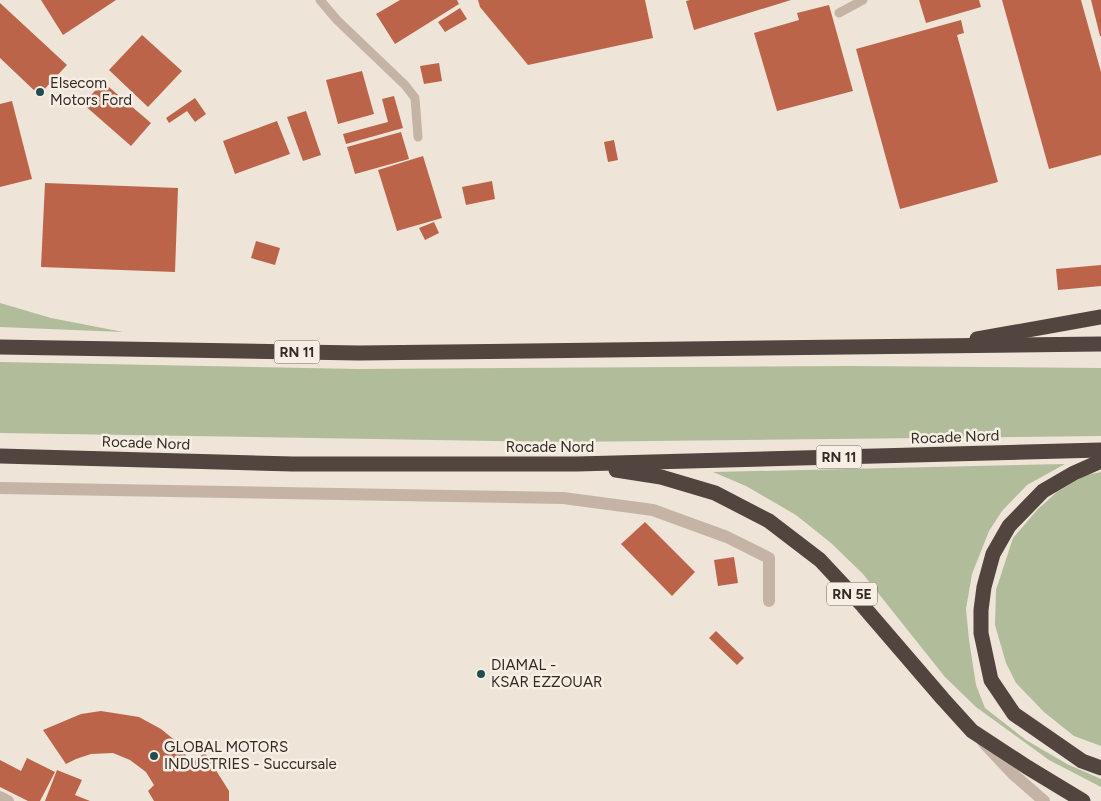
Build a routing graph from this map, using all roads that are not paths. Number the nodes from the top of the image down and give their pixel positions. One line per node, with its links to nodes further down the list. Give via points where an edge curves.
1 (320, 0): 4 (lane, via 415,98)
2 (863, 0): 3 (lane)
3 (839, 13)
4 (418, 137)
5 (1101, 317): 7 (highway)
6 (1101, 344): 7 (highway, RN 11)
7 (935, 346): 8 (highway, RN 11, via 359,352)
8 (0, 347)
9 (1101, 450): 12 (highway, Rocade Nord / RN 11)
10 (0, 456): 12 (highway, Rocade Nord / RN 11, via 293,464)
11 (1101, 461): 16 (highway, via 1043,491 1009,526 993,554 984,587 981,633 991,680 1014,714 1082,761)
12 (577, 464): 15 (highway, RN 5E, via 661,477 715,493 769,521 820,560)
13 (0, 488): 14 (street, via 563,498 653,510 727,537 769,558)
14 (770, 601)
15 (972, 731): 19 (street); 20 (highway, RN 5E)
16 (1101, 768)
17 (0, 797): 18 (street)
18 (8, 801)
19 (1044, 801)
20 (1083, 801)

